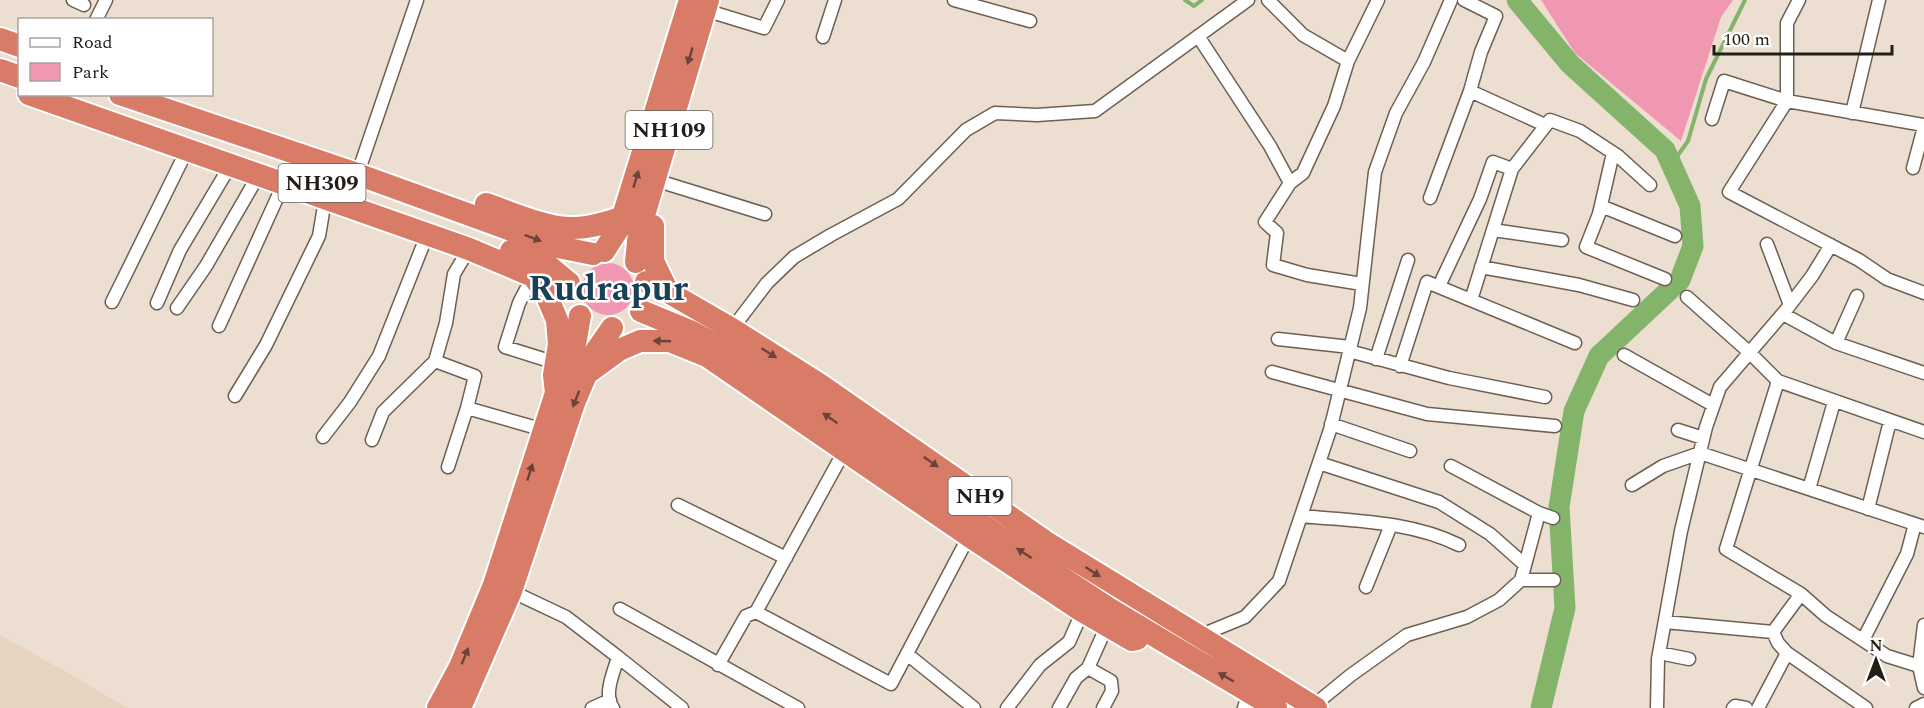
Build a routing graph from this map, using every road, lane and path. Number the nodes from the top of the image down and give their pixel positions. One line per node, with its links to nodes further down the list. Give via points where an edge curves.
1 (106, 0): 14 (street)
2 (417, 0): 42 (street)
3 (778, 0): 13 (street, via 764,28)
4 (835, 0): 17 (street)
5 (954, 0): 15 (street)
6 (1248, 0): 16 (street)
7 (1268, 0): 22 (street, via 1303,35)
8 (1378, 0): 22 (street)
9 (1450, 0): 69 (street, via 1424,62 1396,113 1375,172)
10 (1464, 0): 27 (street, via 1496,16)
11 (1799, 0): 33 (street, via 1787,23)
12 (1879, 0): 34 (street)
13 (701, 3): 32 (highway, NH109)
14 (97, 18)
15 (1030, 21)
16 (1198, 36): 46 (street); 85 (street, via 1095,111 995,113 966,130 898,199 794,258 767,283)
17 (823, 37)
18 (0, 39): 19 (highway)
19 (18, 45)
20 (0, 52): 21 (highway)
21 (18, 58)
22 (1348, 61): 46 (street, via 1334,106 1303,173)
23 (0, 70): 24 (highway)
24 (18, 76)
25 (0, 84): 26 (highway)
26 (18, 90)
27 (1470, 91): 36 (street); 49 (street)
28 (35, 96): 38 (highway)
29 (74, 96): 38 (highway, NH309)
30 (128, 96): 42 (highway, NH309)
31 (161, 96): 42 (highway)
32 (669, 98): 45 (highway, NH109); 54 (highway, NH109, one-way to 32)
33 (1787, 101): 34 (street); 35 (street, via 1725,81); 61 (street, via 1729,192)
34 (1852, 112): 37 (street)
35 (1712, 119)
36 (1545, 125): 39 (street, via 1550,120 1580,131); 43 (street)
37 (1924, 126): 41 (street)
38 (190, 144): 40 (highway); 59 (highway, NH309); 77 (street)
39 (1612, 153): 47 (street); 51 (street)
40 (230, 166): 44 (highway); 78 (street, via 186,239)
41 (1913, 168)
42 (359, 169): 53 (highway, NH309)
43 (1512, 169): 55 (street); 70 (street, via 1493,162)
44 (258, 176): 48 (highway); 79 (street)
45 (655, 180): 52 (street); 65 (highway, NH109, via 639,232); 71 (highway, via 653,261)
46 (1290, 183): 69 (street, via 1265,222 1277,233 1273,265)
47 (1650, 184)
48 (283, 185): 50 (highway); 83 (street)
49 (1430, 198)
50 (325, 200): 56 (highway); 102 (street, via 319,236 266,345)
51 (1600, 206): 57 (street); 67 (street, via 1586,247)
52 (765, 214)
53 (495, 215): 54 (highway, via 567,228 603,224); 62 (highway, NH309, one-way to 62, via 558,247)
54 (623, 217): 62 (highway, NH109)
55 (1493, 230): 58 (street); 64 (street)
56 (427, 235): 59 (highway); 113 (street, via 379,356)
57 (1675, 236)
58 (1562, 240)
59 (471, 243): 66 (highway); 68 (highway, NH309, via 546,264); 93 (street, via 454,274)
60 (1767, 244): 80 (street)
61 (1831, 245): 72 (street, via 1887,279); 80 (street)
62 (599, 252): 65 (highway, NH9, via 626,255); 68 (highway, via 579,263)
63 (1408, 260): 92 (street)
64 (1481, 267): 75 (street); 76 (street, via 1580,285)
65 (641, 272): 71 (highway, NH9); 81 (highway, via 646,299)
66 (533, 276): 94 (highway, via 557,320); 94 (street, via 519,303 505,347)
67 (1665, 279)
68 (569, 283): 82 (highway, via 574,311)
69 (1362, 284): 89 (street)
70 (1439, 286): 75 (street); 95 (street, via 1427,282)
71 (668, 292): 85 (highway, NH9)
72 (1924, 293)
73 (1857, 296): 88 (street)
74 (1687, 297): 90 (street)
75 (1471, 300): 87 (street)
76 (1633, 300)
77 (112, 302)
78 (157, 303)
79 (177, 308)
80 (1786, 310): 88 (street); 90 (street)
81 (641, 311): 84 (highway, via 632,321); 116 (highway, NH9, one-way to 81, via 725,350)
82 (580, 316): 84 (highway, via 594,327); 101 (highway, via 575,345)
83 (219, 326)
84 (612, 328): 98 (highway)
85 (732, 329): 148 (highway, NH9, one-way to 148, via 819,384 1046,542)
86 (1278, 339): 89 (street)
87 (1575, 343)
88 (1836, 343): 97 (street)
89 (1350, 349): 92 (street); 100 (street)
90 (1749, 352): 99 (street); 105 (street, via 1720,387)
91 (1624, 355): 105 (street)
92 (1376, 359): 95 (street)
93 (435, 361): 106 (street, via 475,376); 115 (street, via 383,412)
94 (556, 363): 101 (highway)
95 (1400, 366): 103 (street)
96 (1272, 372): 100 (street)
97 (1924, 373)
98 (586, 374): 116 (highway, one-way to 98, via 706,356 670,341 640,341 619,350); 139 (highway, one-way to 139)
99 (1778, 381): 104 (street); 122 (street)
100 (1340, 391): 108 (street); 109 (street, via 1427,414)
101 (556, 393): 110 (highway)
102 (235, 396)
103 (1545, 398)
104 (1834, 402): 107 (street); 124 (street)
105 (1713, 405): 114 (street)
106 (467, 408): 110 (street); 121 (street)
107 (1890, 421): 112 (street); 126 (street)
108 (1331, 424): 117 (street); 119 (street)
109 (1555, 426)
110 (544, 430): 139 (highway, one-way to 110)
111 (1678, 430): 114 (street)
112 (1924, 432)
113 (323, 437)
114 (1703, 438): 118 (street)
115 (372, 440)
116 (849, 443): 132 (highway, NH9); 134 (street)
117 (1410, 451)
118 (1700, 453): 122 (street); 123 (street, via 1663,466); 145 (street)
119 (1319, 463): 128 (street); 135 (street, via 1439,502 1490,534)
120 (1451, 466): 127 (street)
121 (448, 467)
122 (1750, 470): 124 (street); 140 (street, via 1726,549)
123 (1632, 486)
124 (1809, 489): 126 (street)
125 (678, 505): 134 (street)
126 (1868, 509): 131 (street)
127 (1539, 513): 129 (street); 135 (street)
128 (1301, 516): 130 (street); 148 (street, via 1279,581 1245,617)
129 (1553, 518)
130 (1391, 525): 133 (street, via 1438,535); 138 (street)
131 (1920, 526): 149 (street)
132 (973, 529): 141 (highway, NH9, one-way to 132); 152 (street)
133 (1459, 545)
134 (786, 558): 143 (street)
135 (1525, 565): 136 (street)
136 (1521, 580): 137 (street); 162 (street, via 1499,600 1467,617 1407,635 1351,675)
137 (1554, 580)
138 (1366, 587)
139 (503, 588): 153 (street, via 566,617); 163 (highway, one-way to 139); 164 (highway)
140 (1801, 594): 147 (street); 149 (street)
141 (1086, 603): 144 (highway, NH9); 169 (street, via 1069,642 1040,665)
142 (620, 609): 155 (street)
143 (756, 612): 152 (street, via 891,684); 155 (street, via 746,616)
144 (1110, 619): 157 (street); 159 (highway, NH9, one-way to 144, via 1156,636)
145 (1665, 622): 147 (street); 150 (street)
146 (1924, 625): 156 (street)
147 (1773, 632): 151 (street)
148 (1198, 637): 159 (highway, NH9)
149 (1863, 640): 156 (street, via 1887,656)
150 (1659, 653): 154 (street); 173 (street)
151 (1787, 653): 176 (street); 177 (street)
152 (907, 654): 168 (street)
153 (618, 657): 160 (street, via 609,692); 166 (street)
154 (1689, 660)
155 (718, 665): 167 (street)
156 (1919, 666): 158 (street)
157 (1088, 668): 170 (street, via 1076,678); 171 (street, via 1111,681 1112,691)
158 (1924, 688)
159 (1251, 691): 162 (highway, NH9); 172 (highway, NH9)
160 (611, 704): 165 (street)
161 (1924, 704): 178 (street)
162 (1315, 707)
163 (438, 708)
164 (460, 708)
165 (592, 708)
166 (682, 708)
167 (798, 708)
168 (974, 708)
169 (1007, 708)
170 (1059, 708)
171 (1103, 708)
172 (1276, 708)
173 (1657, 708)
174 (1734, 708): 175 (street)
175 (1746, 708)
176 (1758, 708)
177 (1866, 708)
178 (1916, 708)

